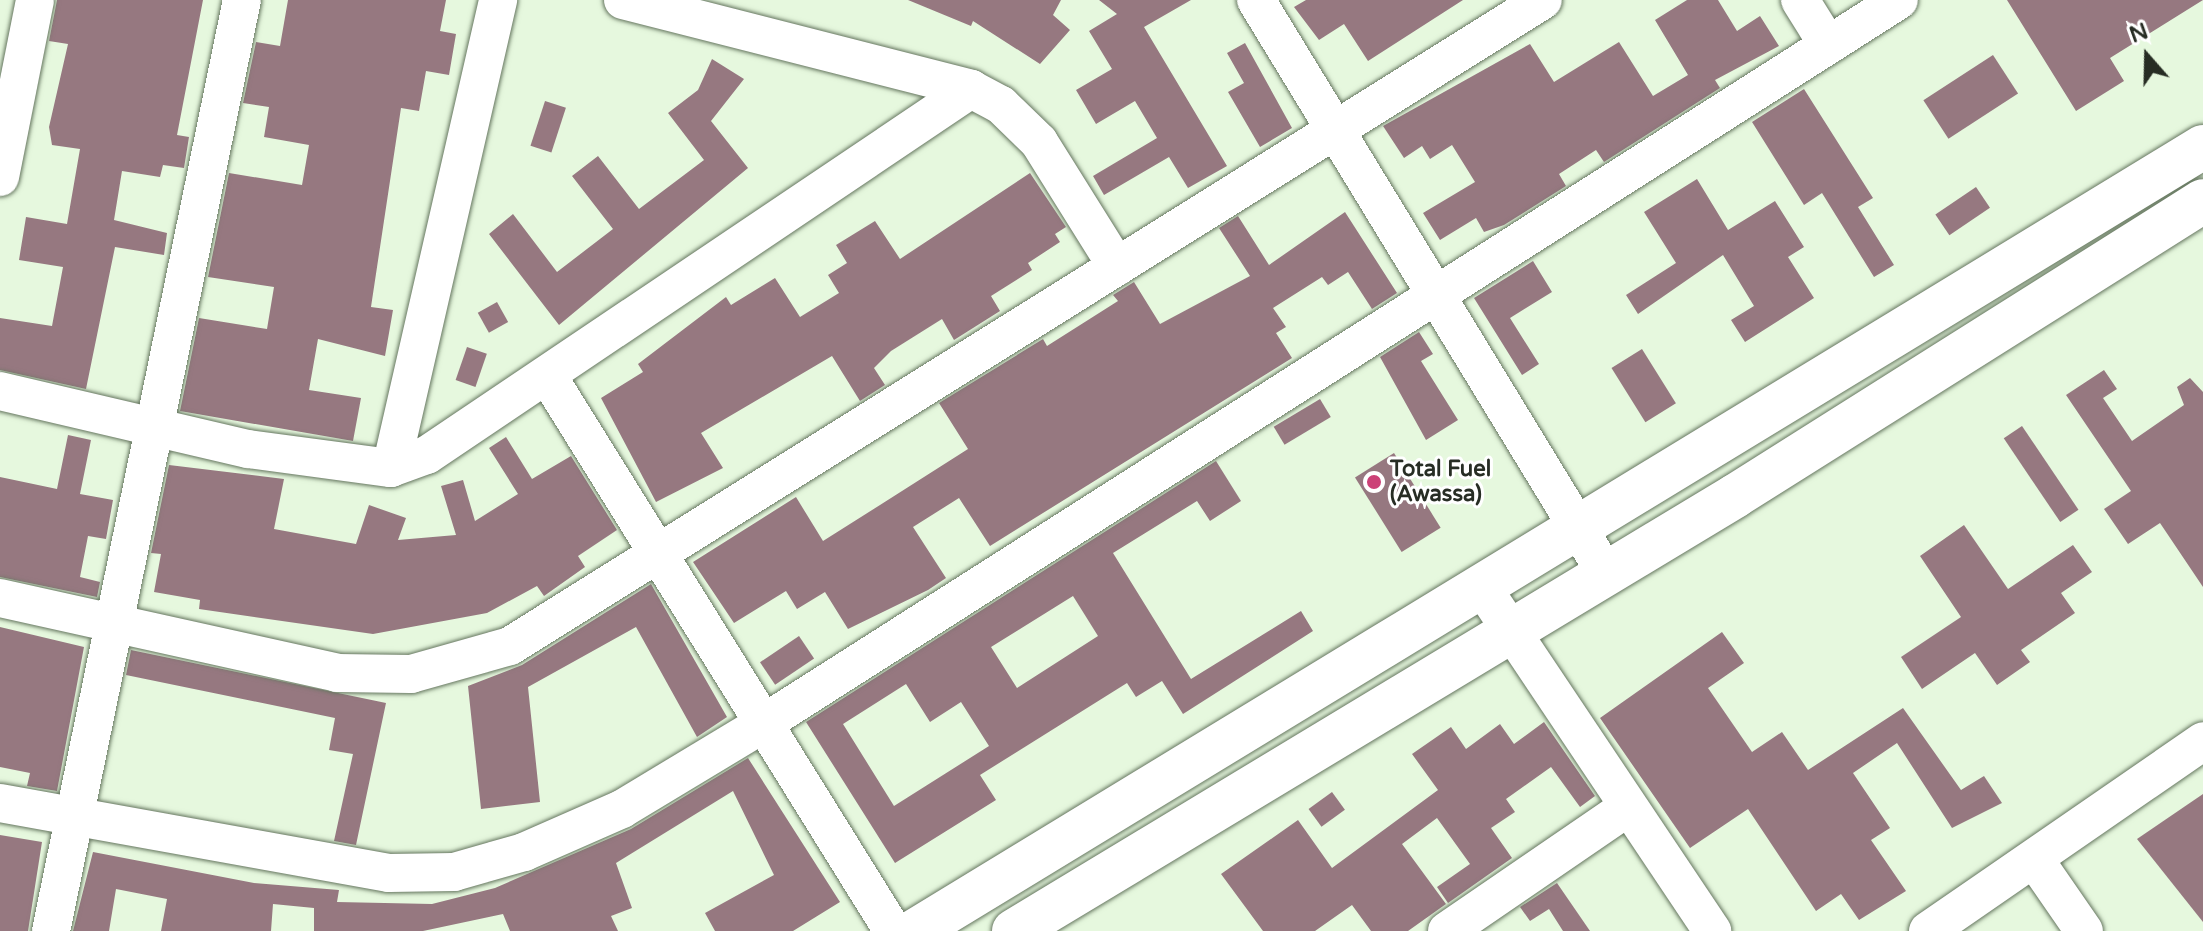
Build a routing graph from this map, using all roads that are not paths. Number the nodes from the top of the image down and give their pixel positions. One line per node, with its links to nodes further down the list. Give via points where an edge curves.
1 (35, 0): 14 (street)
2 (242, 0): 20 (street)
3 (498, 0): 21 (street)
4 (623, 0): 9 (street)
5 (1256, 0): 12 (street)
6 (1543, 0): 12 (street)
7 (1800, 0): 10 (street)
8 (1899, 0): 10 (street)
9 (678, 5): 11 (street)
10 (1828, 45): 17 (street)
11 (971, 89): 16 (street, via 1001,105 1039,142); 18 (street)
12 (1338, 133): 16 (street); 17 (street)
13 (2203, 147): 22 (main road)
14 (0, 177)
15 (2203, 201): 24 (main road)
16 (1117, 267): 23 (street)
17 (1435, 296): 22 (street); 29 (street)
18 (547, 375): 21 (street, via 427,455); 23 (street)
19 (0, 391): 20 (street)
20 (155, 425): 21 (street, via 248,449); 27 (street)
21 (391, 468)
22 (1580, 529): 24 (street); 25 (main road)
23 (663, 556): 27 (street, via 510,646 411,674 337,673); 29 (street)
24 (1605, 572): 28 (main road)
25 (1482, 587): 28 (street); 37 (main road)
26 (0, 598): 27 (street)
27 (118, 622): 33 (street)
28 (1512, 630): 32 (street); 38 (main road)
29 (761, 725): 33 (street, via 622,809 491,866 454,872 389,873); 36 (street)
30 (2203, 741): 34 (street)
31 (0, 803): 33 (street)
32 (1628, 807): 39 (street); 40 (street)
33 (76, 818): 35 (street)
34 (2035, 860): 41 (street); 42 (street)
35 (51, 931)
36 (893, 931)
37 (915, 931)
38 (1014, 931)
39 (1447, 931)
40 (1712, 931)
41 (1928, 931)
42 (2084, 931)

